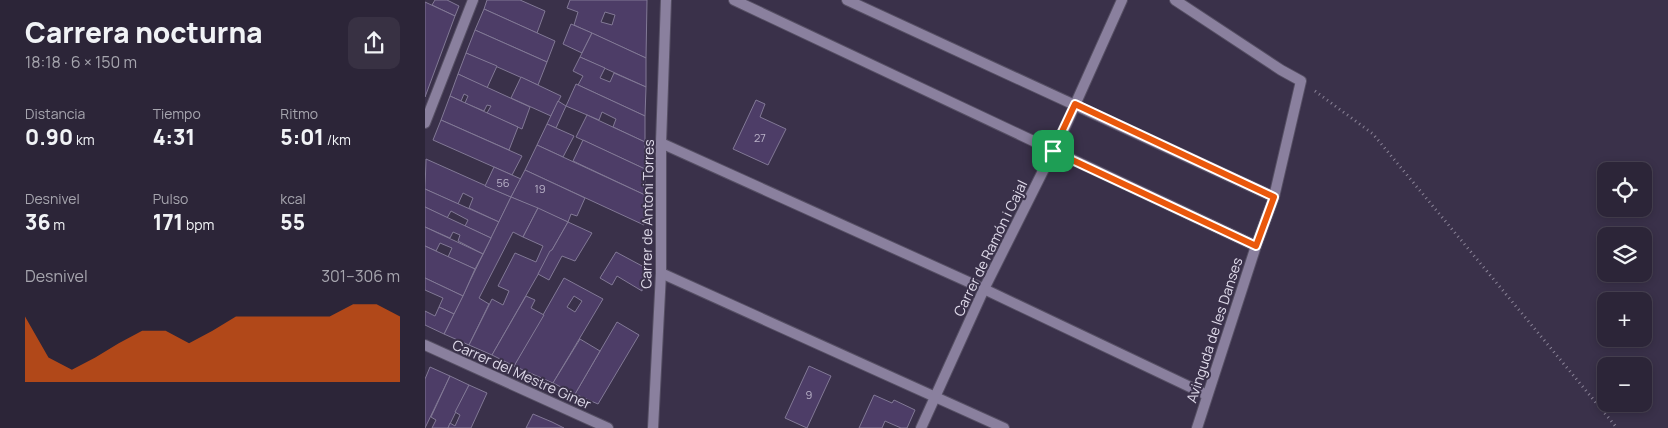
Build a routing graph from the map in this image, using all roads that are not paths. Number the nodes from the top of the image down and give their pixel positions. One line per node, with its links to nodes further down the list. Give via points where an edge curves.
1 (473, 0): 8 (street)
2 (666, 0): 9 (street, Carrer de Antoni Torres)
3 (733, 0): 10 (street)
4 (847, 0): 7 (street)
5 (1122, 0): 7 (street, Carrer de Ramón i Cajal)
6 (1175, 0): 11 (street, Avinguda de les Danses, via 1301,81)
7 (1075, 104): 10 (street, Carrer de Ramón i Cajal); 11 (street)
8 (425, 123)
9 (661, 143): 13 (street, Carrer de Antoni Torres); 14 (street)
10 (1053, 151): 12 (street); 14 (street, Carrer de Ramón i Cajal)
11 (1274, 197): 12 (street, Avinguda de les Danses)
12 (1256, 246): 16 (street, Avinguda de les Danses)
13 (661, 273): 17 (street); 19 (street, Carrer de Antoni Torres)
14 (984, 290): 16 (street); 17 (street, Carrer de Ramón i Cajal)
15 (425, 345): 18 (street, Carrer del Mestre Giner)
16 (1207, 395): 22 (street, Avinguda de les Danses)
17 (935, 397): 20 (street, Carrer de Ramón i Cajal); 21 (street)
18 (607, 428)
19 (653, 428)
20 (921, 428)
21 (1003, 428)
22 (1197, 428)

